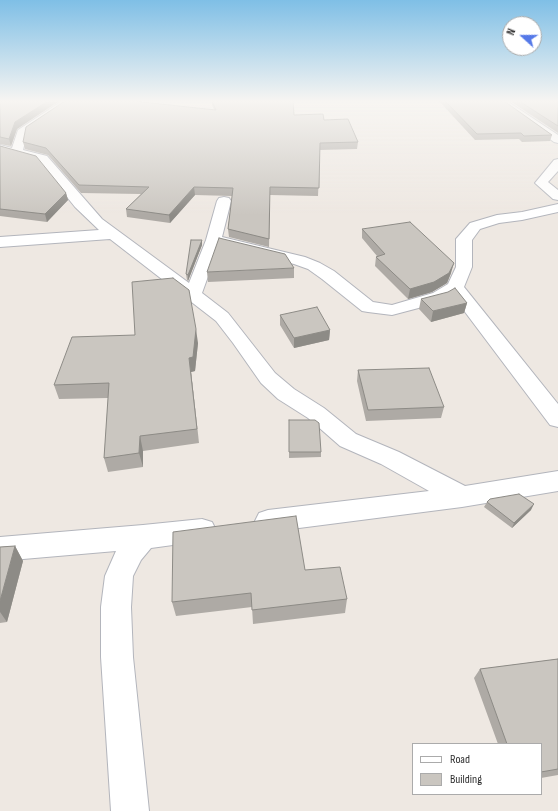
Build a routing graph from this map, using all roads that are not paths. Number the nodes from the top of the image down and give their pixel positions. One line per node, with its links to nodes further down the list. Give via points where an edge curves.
1 (17, 139): 2 (street)
2 (8, 150): 7 (street, via 44,159 96,222)
3 (558, 163): 4 (street, via 541,183)
4 (558, 196)
5 (224, 201): 8 (street)
6 (558, 208): 10 (street, via 497,219 474,226 464,239 464,267)
7 (112, 234): 9 (street); 11 (street)
8 (214, 240): 10 (street, via 299,260 314,266 368,307 392,310 439,297); 11 (street)
9 (0, 242)
10 (455, 287): 12 (street)
11 (193, 295): 14 (street, via 222,317 268,378 286,394 316,413 348,440 390,458)
12 (558, 419)
13 (558, 481): 14 (street)
14 (462, 497): 15 (street)
15 (143, 537): 16 (street); 17 (street, via 130,552 119,576 116,606 117,657)
16 (0, 549)
17 (130, 811)

